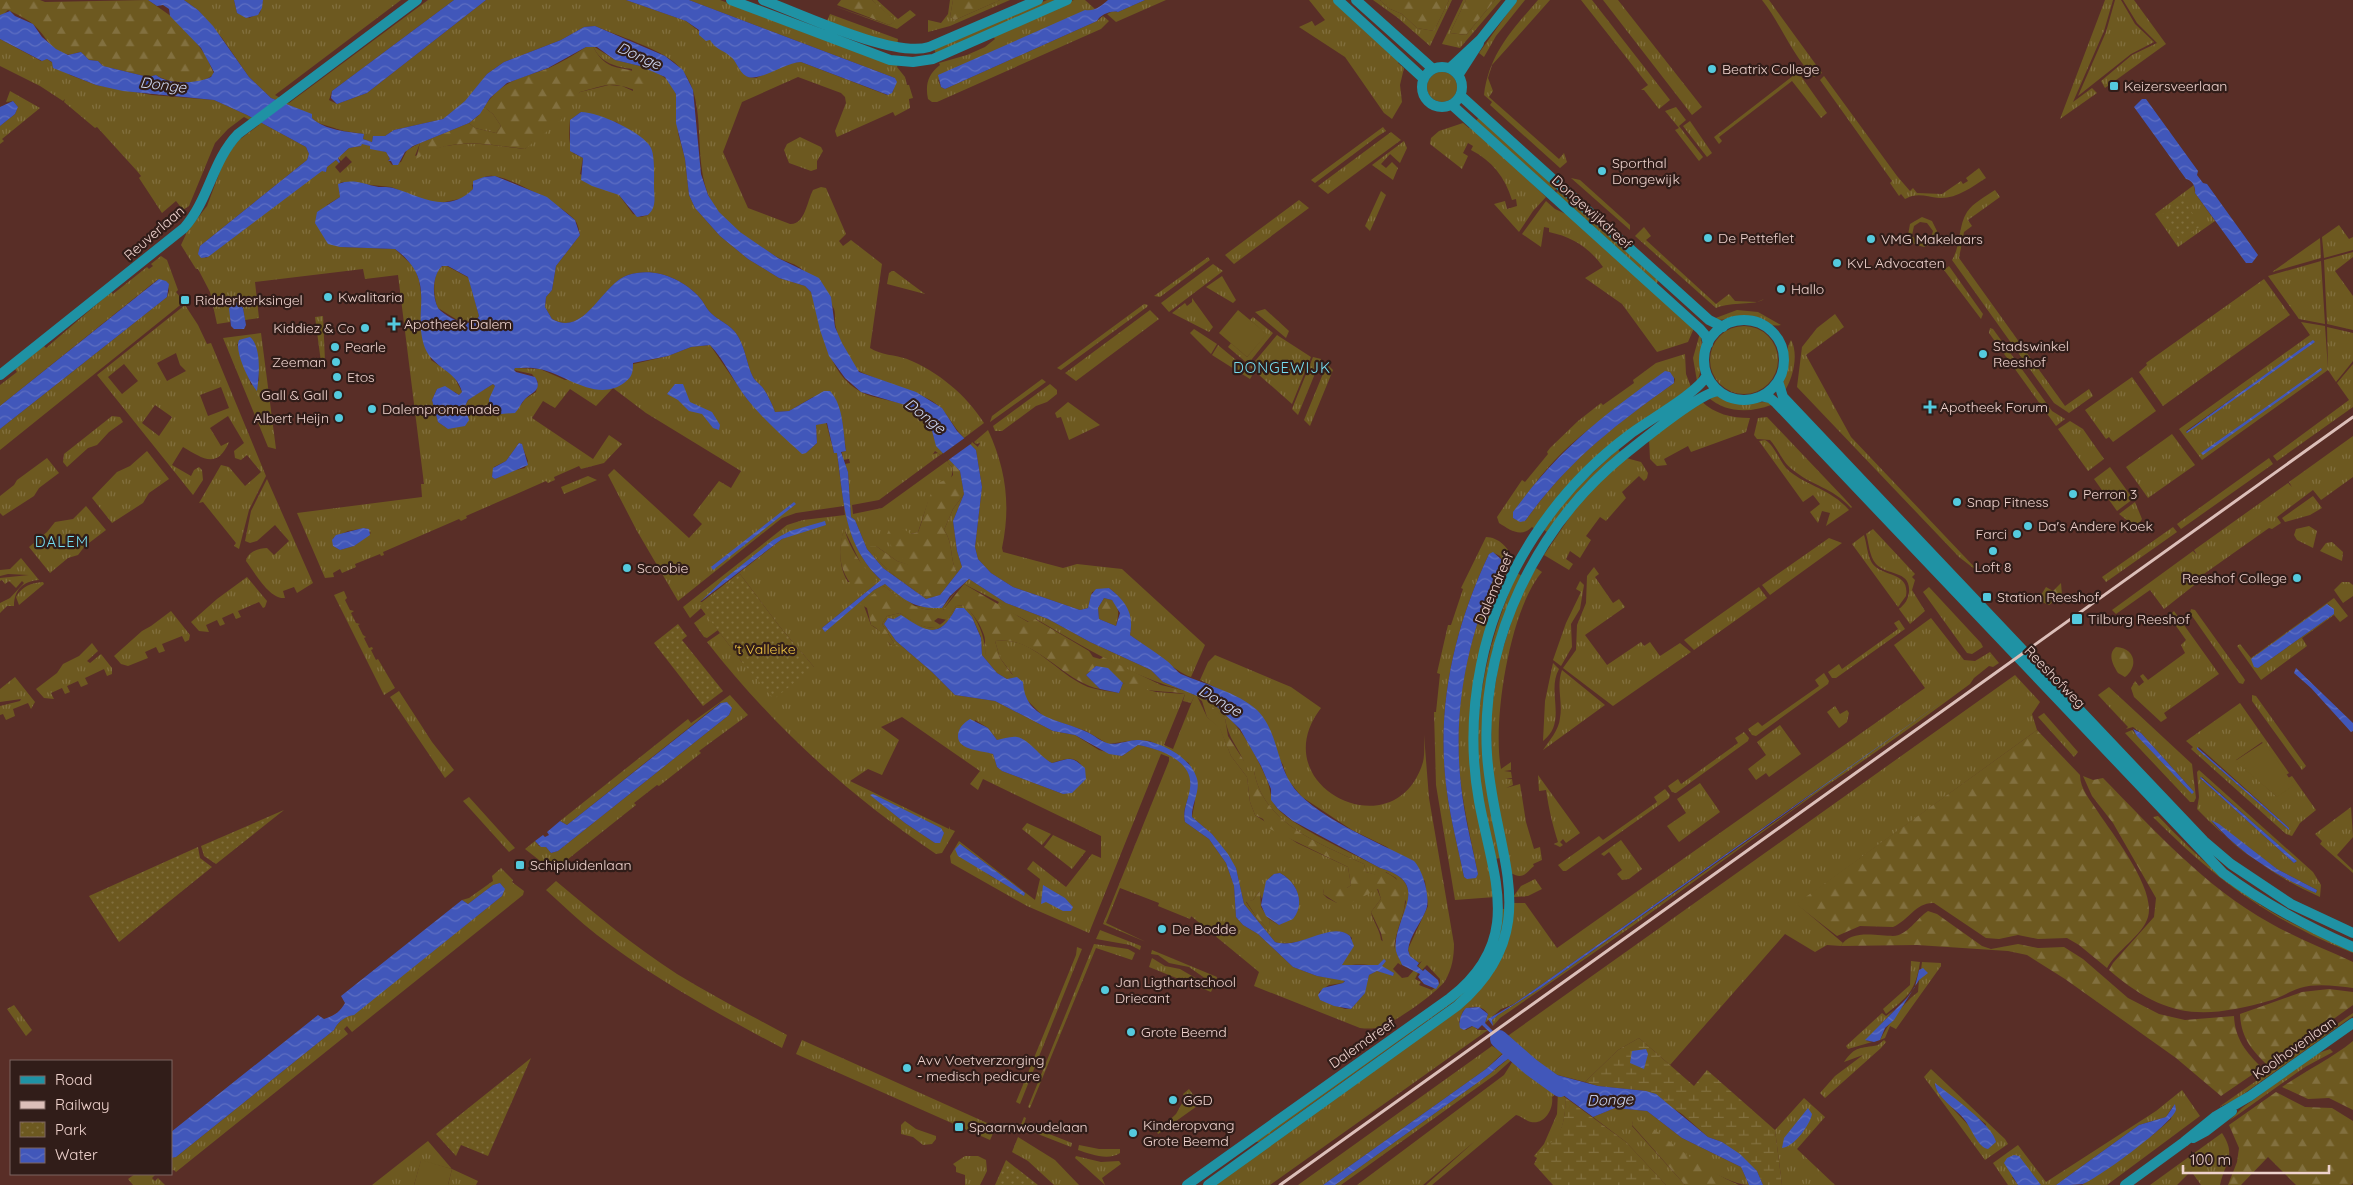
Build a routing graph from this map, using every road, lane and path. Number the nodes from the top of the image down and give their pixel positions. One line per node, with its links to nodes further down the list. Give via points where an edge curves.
1 (417, 0): 18 (street, Reuverlaan, via 228,145 200,208 184,228)
2 (731, 0): 5 (street, via 890,60 913,62 933,59)
3 (763, 0): 4 (street, via 882,45 913,50 929,47)
4 (1038, 0)
5 (1067, 0)
6 (1338, 0): 13 (street)
7 (1356, 0): 11 (street)
8 (1512, 0): 9 (street)
9 (1480, 40): 10 (street); 12 (street)
10 (1450, 68): 11 (street); 12 (street)
11 (1433, 69): 13 (street)
12 (1459, 74): 14 (street, via 1463,85)
13 (1424, 79): 15 (street, via 1423,94 1430,104 1439,107)
14 (1461, 96): 15 (street); 16 (street, Dongewijkdreef, via 1709,320)
15 (1452, 105): 17 (street, Dongewijkdreef, via 1700,329)
16 (1723, 327): 17 (street); 20 (street, via 1748,321 1761,324 1772,332 1784,360)
17 (1708, 344): 19 (street, via 1704,359)
18 (0, 375)
19 (1707, 376): 21 (street); 24 (street, Dalemdreef, via 1698,386 1628,435 1574,484 1526,549 1493,621 1481,665 1473,730 1479,800)
20 (1778, 380): 22 (street); 25 (street, Reeshofweg, via 1783,397 2204,841 2259,885)
21 (1718, 391): 22 (street, via 1739,400); 23 (street, Dalemdreef, via 1704,396 1636,446 1583,493 1548,538 1511,609 1495,664 1487,734 1492,798)
22 (1761, 396): 26 (street, Reeshofweg, via 1776,403 2223,873 2284,914)
23 (1509, 886): 24 (street); 29 (street, Dalemdreef, via 1510,921 1505,942 1494,966 1474,992)
24 (1497, 888): 28 (street, Dalemdreef, via 1499,920 1494,940 1484,963 1466,985)
25 (2353, 933)
26 (2353, 946)
27 (2353, 1023): 30 (street, Koolhovenlaan, via 2250,1096 2216,1116)
28 (1187, 1185)
29 (1208, 1185)
30 (2125, 1185)

